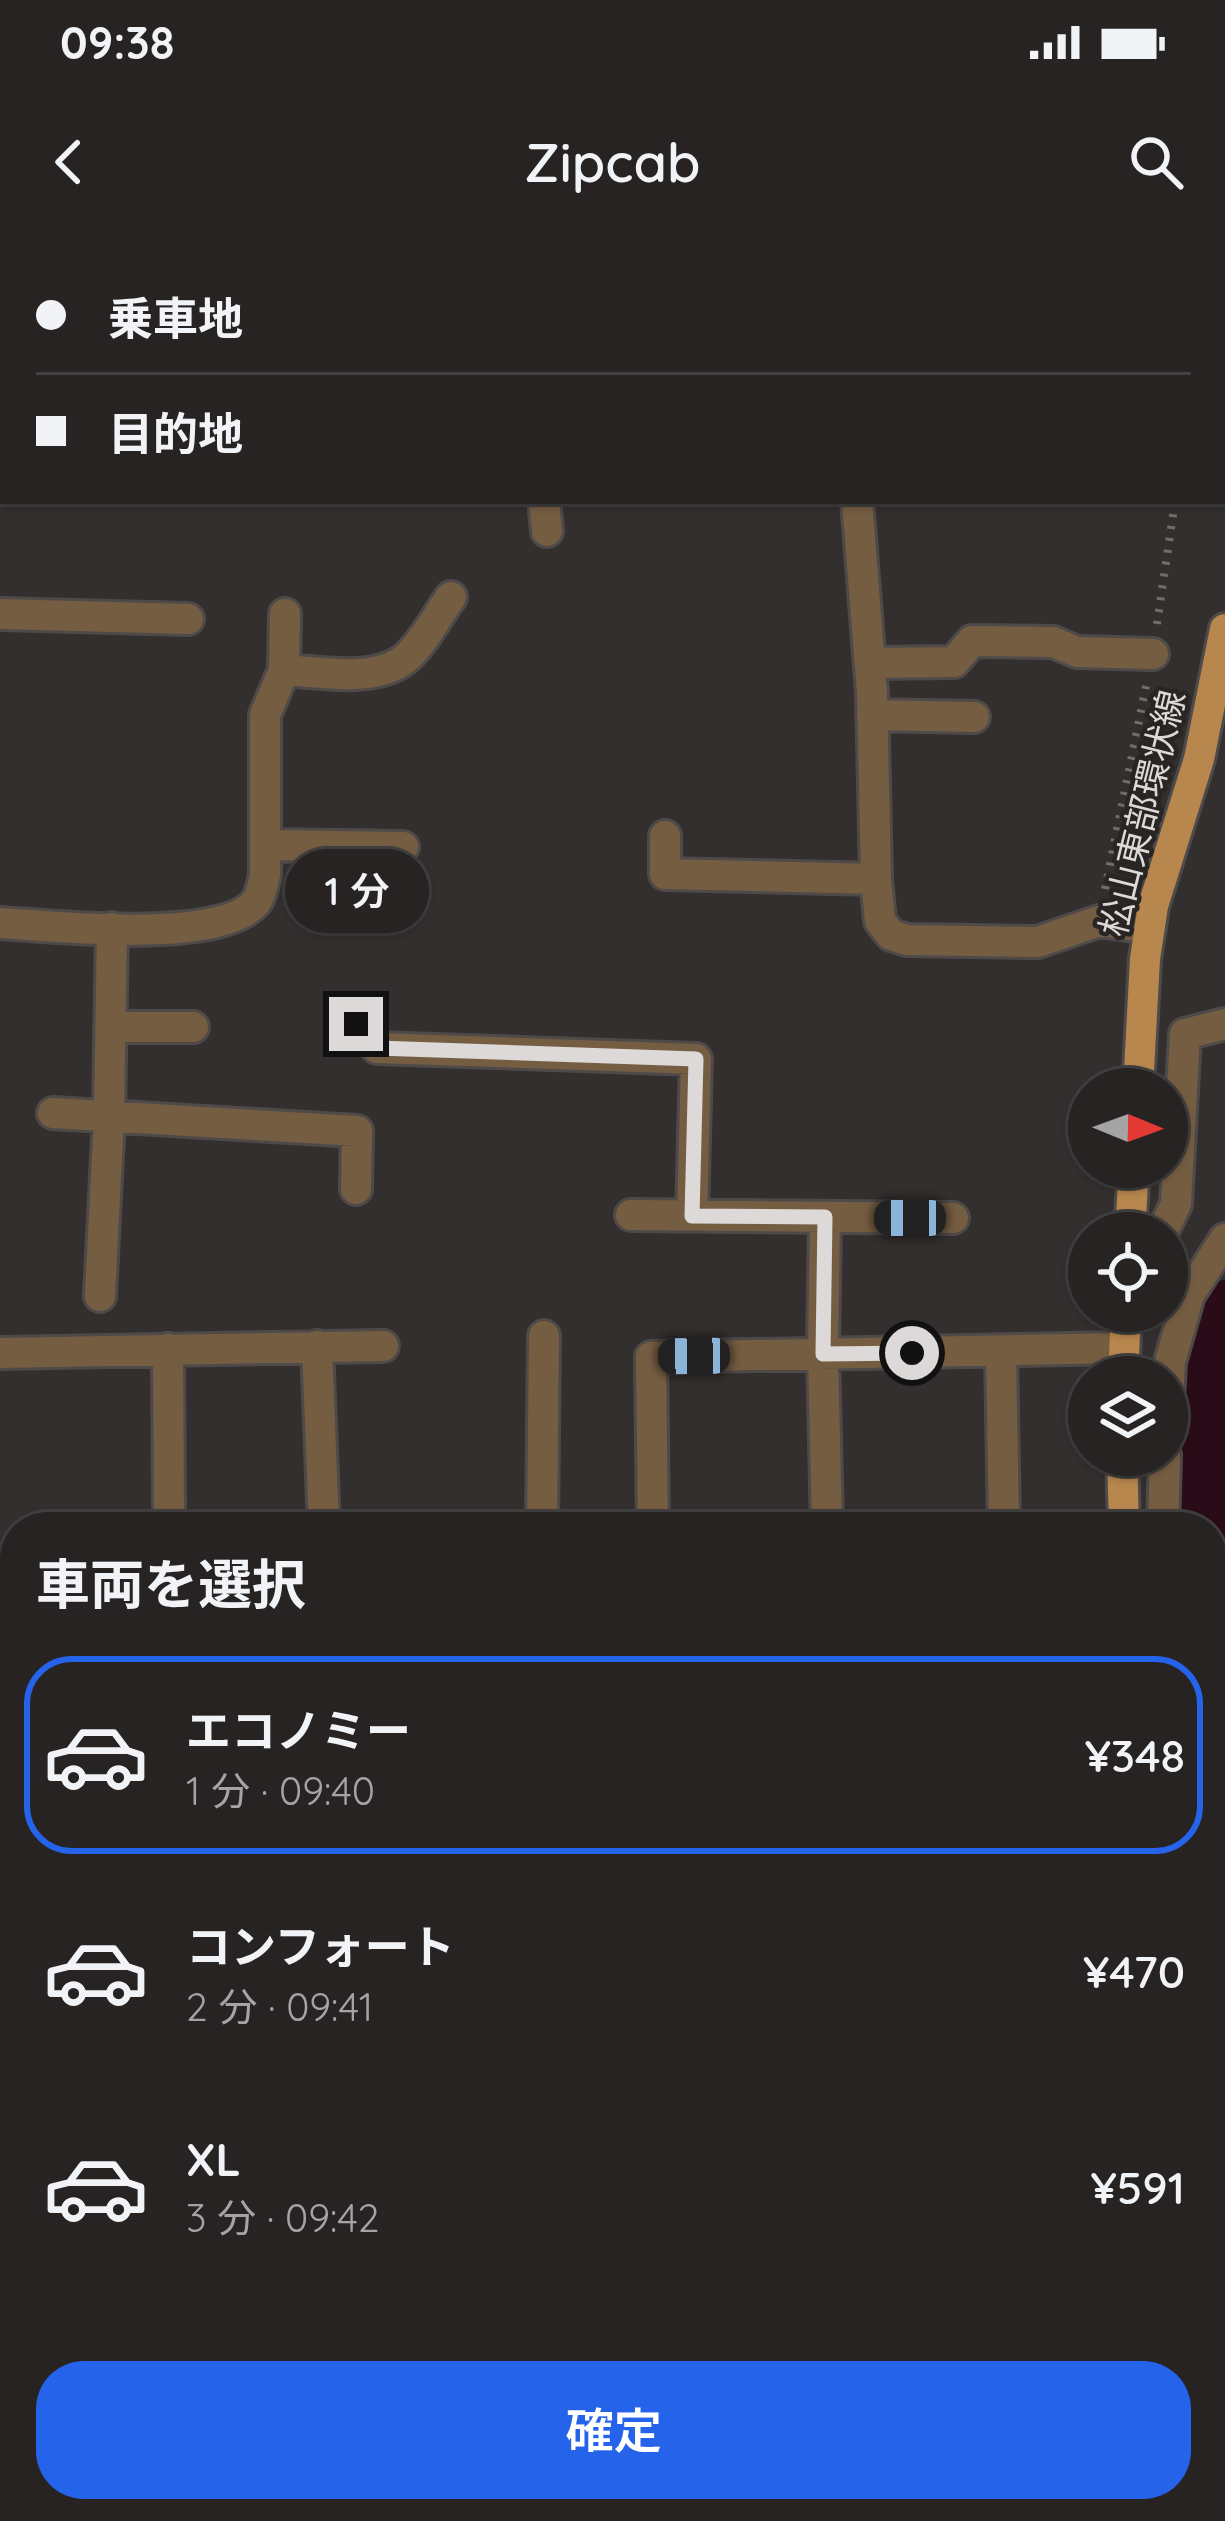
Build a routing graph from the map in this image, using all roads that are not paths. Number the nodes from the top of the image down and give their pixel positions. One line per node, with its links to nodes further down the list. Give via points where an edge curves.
1 (857, 504): 8 (street)
2 (451, 597): 9 (street, via 408,657 385,670)
3 (0, 614): 5 (street)
4 (285, 614): 9 (street)
5 (188, 620)
6 (1225, 629): 18 (main road, 松山東部環状線)
7 (1153, 654): 8 (street, via 972,641 954,662)
8 (870, 663): 10 (street)
9 (284, 670): 13 (street, via 265,715)
10 (872, 716): 11 (street); 15 (street)
11 (974, 717)
12 (665, 836): 15 (street, via 665,874)
13 (265, 845): 14 (street); 17 (street, via 258,901 233,918 185,928)
14 (403, 847)
15 (876, 879): 18 (street, via 880,921 907,940 1038,942 1099,921)
16 (0, 923): 17 (street)
17 (112, 928): 21 (street)
18 (1150, 928): 23 (main road, 松山東部環状線)
19 (356, 1024): 29 (street, via 377,1048 696,1059)
20 (1225, 1024): 27 (street, via 1185,1034)
21 (110, 1027): 22 (street); 25 (street)
22 (193, 1027)
23 (1139, 1068)
24 (53, 1113): 25 (street)
25 (109, 1116): 26 (street, via 357,1131); 33 (street)
26 (356, 1189)
27 (1172, 1212)
28 (631, 1215): 29 (street)
29 (692, 1216): 30 (street)
30 (825, 1217): 31 (street); 40 (street)
31 (953, 1218)
32 (1225, 1239): 41 (street, via 1189,1294)
33 (100, 1296)
34 (544, 1336): 47 (street)
35 (317, 1346): 36 (street); 37 (street); 46 (street)
36 (382, 1346)
37 (168, 1349): 39 (street); 45 (street)
38 (1001, 1352): 40 (street); 42 (street); 50 (street)
39 (0, 1353)
40 (823, 1354): 48 (street, via 651,1357); 49 (street)
41 (1172, 1356)
42 (1068, 1357)
43 (1122, 1476): 51 (main road)
44 (1164, 1476): 52 (street)
45 (170, 1512)
46 (323, 1512)
47 (542, 1512)
48 (653, 1512)
49 (827, 1512)
50 (1004, 1512)
51 (1123, 1512)
52 (1163, 1512)

